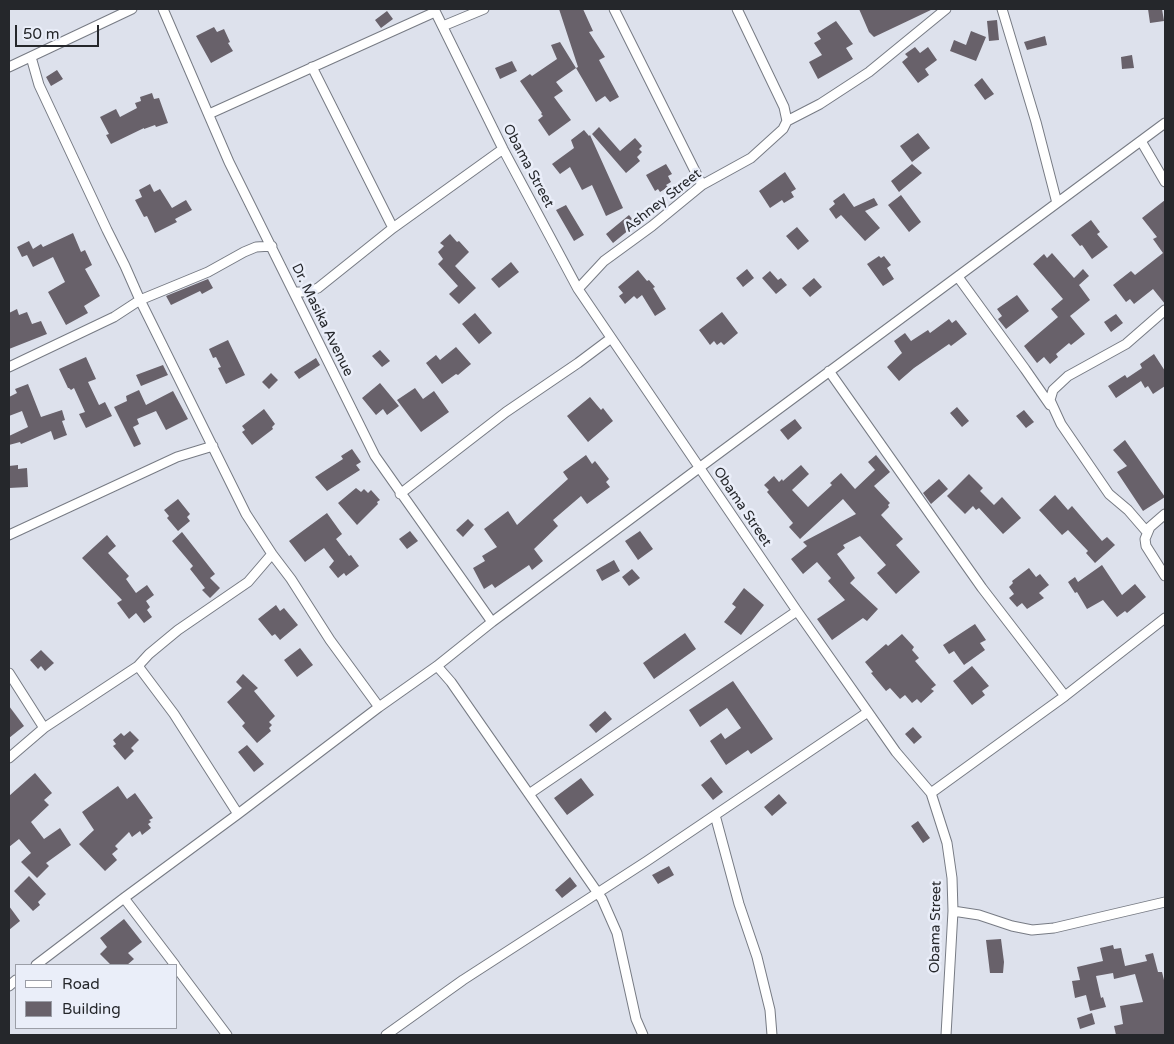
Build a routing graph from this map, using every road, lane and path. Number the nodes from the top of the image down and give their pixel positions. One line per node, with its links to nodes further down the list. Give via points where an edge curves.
1 (132, 9): 9 (street)
2 (163, 9): 14 (street, Dr. Masika Avenue)
3 (484, 9): 10 (street)
4 (614, 9): 20 (street)
5 (737, 9): 15 (street, via 781,100)
6 (946, 9): 15 (street, via 869,72)
7 (1002, 9): 21 (street)
8 (435, 10): 10 (street, Obama Street); 13 (street)
9 (120, 11): 11 (street)
10 (443, 26): 18 (street, Obama Street)
11 (31, 57): 12 (street); 27 (street, via 39,84)
12 (9, 67)
13 (312, 67): 14 (street); 22 (street)
14 (209, 114): 23 (street, Dr. Masika Avenue, via 229,162)
15 (787, 121): 20 (street, Ashney Street, via 779,134 751,158)
16 (1165, 123): 17 (street)
17 (1141, 141): 19 (street); 21 (street)
18 (503, 149): 22 (street); 25 (street, Obama Street)
19 (1165, 182)
20 (702, 185): 25 (street, Ashney Street, via 604,261)
21 (1058, 203): 24 (street)
22 (393, 228): 26 (street, via 318,288)
23 (272, 246): 26 (street, Dr. Masika Avenue); 27 (street, via 256,247 208,272)
24 (958, 277): 31 (street); 32 (street)
25 (578, 289): 29 (street, Obama Street)
26 (294, 292): 35 (street, Dr. Masika Avenue, via 375,456)
27 (140, 300): 30 (street, via 114,317); 33 (street)
28 (1165, 310): 32 (street, via 1126,344 1068,376 1053,390 1050,400)
29 (610, 339): 34 (street, Obama Street); 35 (street, via 506,412)
30 (9, 367)
31 (829, 371): 34 (street); 47 (street, via 982,588)
32 (1053, 410): 37 (street, via 1109,494)
33 (212, 446): 38 (street, via 169,461); 39 (street, via 246,514)
34 (699, 468): 41 (street, Obama Street); 43 (street)
35 (400, 494): 43 (street, Dr. Masika Avenue)
36 (1165, 514): 37 (street)
37 (1147, 532): 40 (street, via 1146,546)
38 (9, 534)
39 (272, 554): 44 (street, via 248,582 178,630); 48 (street)
40 (1165, 576)
41 (797, 611): 49 (street, Obama Street); 53 (street)
42 (1165, 618): 47 (street)
43 (492, 622): 45 (street)
44 (138, 666): 50 (street); 54 (street, via 174,714)
45 (437, 666): 48 (street); 53 (street)
46 (9, 673): 50 (street)
47 (1064, 696): 52 (street)
48 (379, 707): 54 (street)
49 (868, 712): 52 (street, Obama Street); 55 (street)
50 (44, 728): 51 (street)
51 (9, 758)
52 (931, 793): 59 (street, Obama Street, via 947,843)
53 (529, 794): 56 (street)
54 (238, 814): 57 (street)
55 (715, 815): 56 (street); 66 (street, via 757,957 770,1010)
56 (598, 891): 64 (street); 65 (street, via 617,933 636,1019)
57 (124, 898): 60 (street); 61 (street)
58 (1165, 902): 59 (street, via 1054,928 1032,930 979,914)
59 (953, 911): 67 (street, Obama Street)
60 (37, 964)
61 (174, 964)
62 (178, 969): 63 (street)
63 (227, 1035)
64 (386, 1035)
65 (643, 1035)
66 (772, 1035)
67 (946, 1035)

